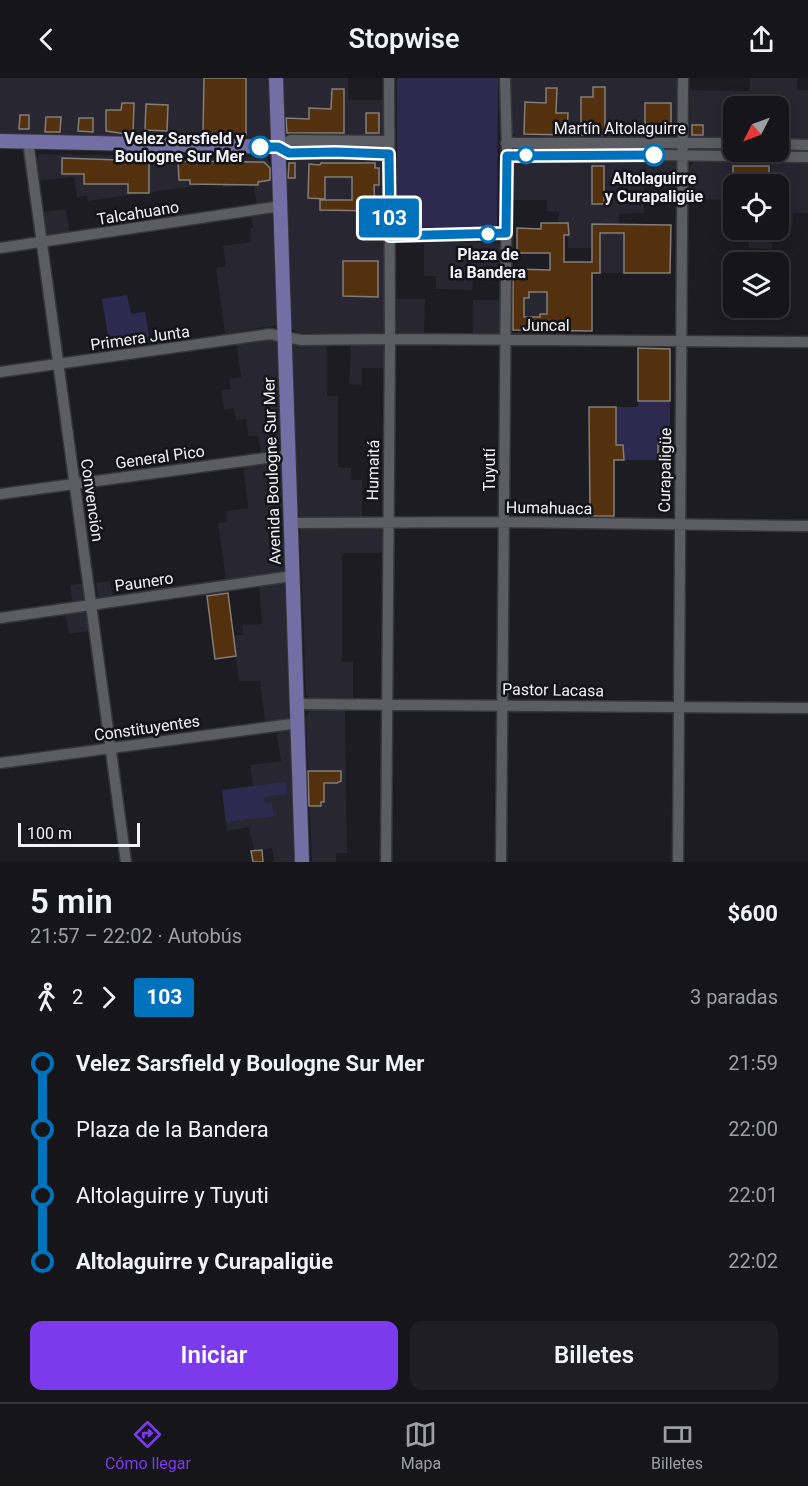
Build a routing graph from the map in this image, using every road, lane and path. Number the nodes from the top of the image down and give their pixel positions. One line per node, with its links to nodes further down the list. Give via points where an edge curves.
1 (276, 78): 14 (main road, Avenida Boulogne Sur Mer)
2 (389, 78): 7 (street, Humaitá)
3 (505, 78): 9 (street, Tuyutí)
4 (683, 78): 8 (street, Curapaligüe)
5 (0, 141): 6 (main road)
6 (28, 141): 14 (main road); 22 (street, Convención)
7 (389, 141): 13 (street); 15 (street, Humaitá)
8 (683, 142): 9 (street, Martín Altolaguirre); 10 (street, Martín Altolaguirre); 17 (street, Curapaligüe)
9 (506, 143): 16 (street, Tuyutí)
10 (723, 143)
11 (789, 144): 12 (street)
12 (808, 145)
13 (335, 146): 14 (street, via 291,140); 15 (street)
14 (278, 147): 19 (main road, Avenida Boulogne Sur Mer)
15 (389, 154): 21 (street, Humaitá)
16 (507, 156): 17 (street, Martín Altolaguirre); 20 (street, Tuyutí)
17 (684, 156): 18 (street, Martín Altolaguirre); 27 (street, Curapaligüe)
18 (808, 158)
19 (281, 206): 22 (street, Talcahuano); 24 (main road, Avenida Boulogne Sur Mer)
20 (506, 233): 21 (street); 26 (street, Tuyutí)
21 (390, 236): 25 (street, Humaitá)
22 (42, 242): 23 (street, Talcahuano); 29 (street, Convención)
23 (0, 248)
24 (285, 337): 25 (street, Juncal); 29 (street, Primera Junta, via 270,334); 31 (main road, Avenida Boulogne Sur Mer)
25 (390, 339): 26 (street, Juncal); 36 (street, Humaitá)
26 (504, 340): 27 (street, Juncal); 34 (street, Tuyutí)
27 (682, 340): 28 (street, Juncal); 37 (street, Curapaligüe)
28 (808, 342)
29 (57, 365): 30 (street, Primera Junta); 32 (street, Convención)
30 (0, 372)
31 (288, 454): 32 (street, General Pico); 35 (main road, Avenida Boulogne Sur Mer)
32 (75, 484): 33 (street, General Pico); 40 (street, Convención)
33 (0, 494)
34 (503, 522): 36 (street, Humahuaca); 37 (street, Humahuaca); 44 (street, Tuyutí)
35 (290, 523): 36 (street, Humahuaca); 39 (main road, Avenida Boulogne Sur Mer)
36 (387, 523): 43 (street, Humaitá)
37 (680, 525): 38 (street, Humahuaca); 45 (street, Curapaligüe)
38 (808, 526)
39 (292, 576): 40 (street, Paunero); 42 (main road, Avenida Boulogne Sur Mer)
40 (92, 605): 41 (street, Paunero); 48 (street, Convención)
41 (0, 618)
42 (297, 704): 43 (street, Pastor Lacasa); 47 (main road, Avenida Boulogne Sur Mer)
43 (388, 704): 44 (street, Pastor Lacasa); 52 (street, Humaitá)
44 (502, 704): 45 (street, Pastor Lacasa); 53 (street, Tuyutí)
45 (678, 706): 46 (street, Pastor Lacasa); 54 (street, Curapaligüe)
46 (808, 708)
47 (299, 723): 48 (street, Constituyentes); 51 (main road, Avenida Boulogne Sur Mer)
48 (111, 748): 49 (street, Constituyentes); 50 (street, Convención)
49 (0, 764)
50 (126, 862)
51 (303, 862)
52 (386, 862)
53 (501, 862)
54 (678, 862)

